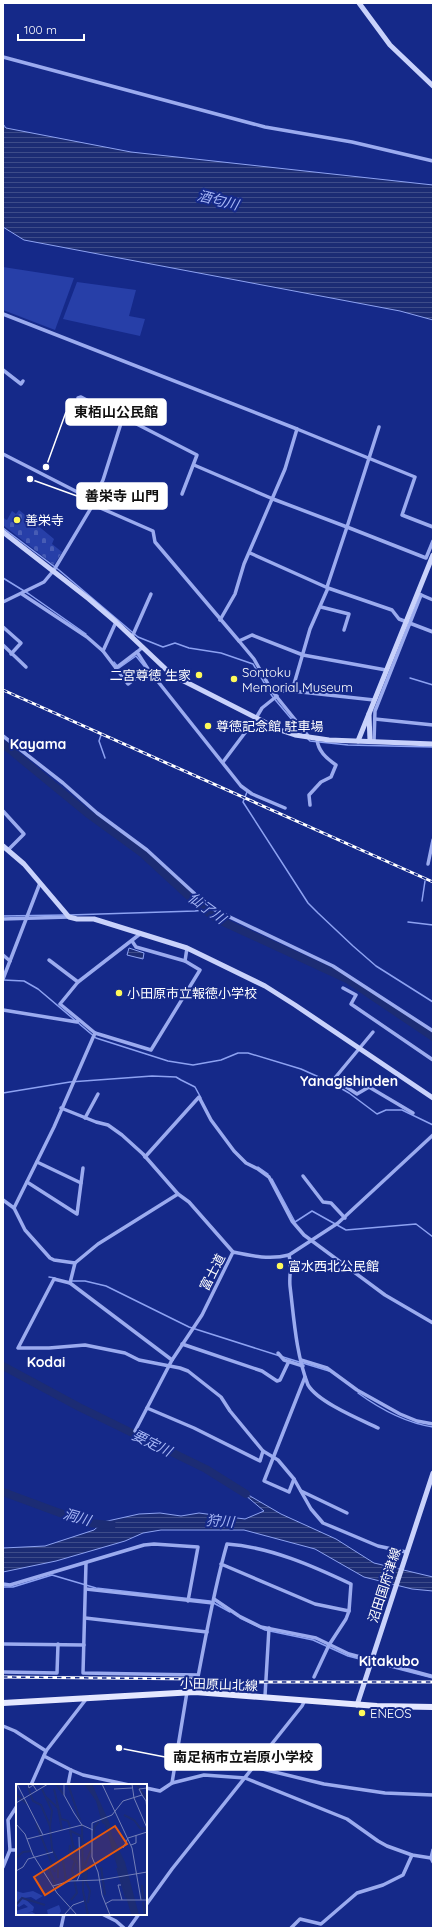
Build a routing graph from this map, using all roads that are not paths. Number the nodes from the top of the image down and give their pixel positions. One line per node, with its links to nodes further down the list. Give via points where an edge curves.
1 (359, 3): 3 (street, via 390,45)
2 (3, 57): 4 (street, via 266,127 352,142)
3 (433, 86)
4 (433, 161)
5 (3, 314): 11 (street)
6 (3, 370): 7 (street, via 21,384)
7 (23, 381)
8 (78, 398): 9 (street, via 81,397)
9 (122, 418): 14 (street, via 198,456); 17 (street, via 114,450)
10 (379, 427): 13 (street)
11 (297, 429): 13 (street); 16 (street)
12 (3, 454): 17 (street)
13 (370, 458): 18 (street); 19 (street, via 415,477 402,516)
14 (194, 465): 15 (street); 16 (street)
15 (182, 494)
16 (273, 499): 18 (street); 22 (street)
17 (94, 502): 24 (street); 32 (street, via 98,507 153,531 155,542)
18 (347, 527): 21 (street, via 426,558); 25 (street)
19 (433, 527)
20 (4, 534): 24 (street)
21 (433, 541)
22 (250, 553): 25 (street); 32 (street, via 235,594)
23 (433, 555): 28 (street)
24 (54, 570): 26 (street, via 44,582); 33 (street)
25 (328, 588): 31 (street); 34 (street, via 392,610 399,619)
26 (22, 594): 30 (street); 42 (street, via 87,637)
27 (151, 594): 38 (street)
28 (419, 594): 29 (street); 34 (street)
29 (433, 600)
30 (3, 602)
31 (321, 607): 36 (street, via 349,614); 45 (street, via 310,629)
32 (220, 620): 39 (street)
33 (116, 622): 38 (street); 42 (street)
34 (407, 622): 37 (street); 49 (street); 56 (street, via 375,711)
35 (3, 627): 44 (street, via 21,643)
36 (344, 630)
37 (433, 632)
38 (132, 638): 41 (street)
39 (239, 641): 45 (street, via 252,635); 50 (street, via 254,659)
40 (3, 646): 44 (street)
41 (142, 647): 43 (street); 55 (street, via 176,678)
42 (103, 651): 47 (street)
43 (137, 652): 47 (street); 48 (street)
44 (11, 654): 46 (street)
45 (303, 655): 49 (street); 51 (street)
46 (26, 667)
47 (116, 668): 48 (street, via 128,684)
48 (148, 669): 64 (street)
49 (386, 670): 53 (street)
50 (272, 691): 51 (street); 52 (street)
51 (292, 691): 53 (street)
52 (277, 696): 55 (street, via 262,708); 59 (street)
53 (374, 700): 54 (street)
54 (369, 711): 61 (street); 62 (street)
55 (256, 718): 59 (street, via 285,732); 64 (street)
56 (375, 719): 57 (street); 62 (street)
57 (433, 725)
58 (3, 736): 89 (street, via 97,813 147,850 215,910 333,966)
59 (310, 738): 60 (street)
60 (317, 739): 61 (street); 65 (street, via 318,747 326,758 336,765 331,777 321,782 309,795)
61 (358, 741): 62 (street)
62 (372, 742): 63 (street)
63 (433, 744)
64 (223, 762): 66 (street, via 241,786 252,794)
65 (310, 805)
66 (285, 808)
67 (3, 812): 70 (street, via 24,834)
68 (433, 840): 71 (street)
69 (3, 846): 70 (street)
70 (8, 850): 72 (street)
71 (428, 864)
72 (40, 883): 73 (street); 74 (street)
73 (68, 915): 74 (street); 76 (street, via 77,919 94,919)
74 (27, 918): 75 (street); 81 (street)
75 (3, 919)
76 (140, 934): 77 (street); 78 (street)
77 (132, 941): 82 (street, via 136,947); 85 (street)
78 (187, 948): 82 (street); 92 (street, via 281,995)
79 (3, 955): 81 (street)
80 (49, 960): 85 (street)
81 (10, 961): 83 (street)
82 (185, 961): 90 (street, via 200,970 151,1050)
83 (4, 973): 84 (street)
84 (3, 979)
85 (78, 982): 88 (street, via 60,1004)
86 (343, 988): 93 (street, via 356,995 351,1004)
87 (3, 1010): 88 (street, via 77,1022)
88 (79, 1020): 90 (street)
89 (433, 1031)
90 (95, 1032): 96 (street)
91 (373, 1032): 92 (street)
92 (360, 1048): 95 (street); 97 (street, via 334,1079 356,1094 369,1087)
93 (433, 1060)
94 (98, 1094): 98 (street)
95 (433, 1098)
96 (61, 1108): 98 (street); 101 (street)
97 (413, 1113)
98 (85, 1118): 100 (street, via 108,1125)
99 (433, 1135): 109 (street, 富士道)
100 (146, 1157): 106 (street); 110 (street, via 199,1097 211,1120 234,1151 246,1163 268,1177 292,1221)
101 (37, 1162): 104 (street); 105 (street)
102 (83, 1168): 105 (street)
103 (303, 1176): 109 (street, via 323,1202 331,1203)
104 (27, 1182): 105 (street, via 77,1214); 108 (street)
105 (81, 1183)
106 (178, 1194): 111 (street, via 189,1202); 113 (street, via 98,1244)
107 (3, 1200): 108 (street)
108 (14, 1208): 113 (street, via 25,1230 50,1258)
109 (345, 1218): 110 (street, 富士道)
110 (310, 1240): 112 (street, 富士道); 115 (street, via 385,1295)
111 (234, 1252): 112 (street, 富士道, via 260,1257); 116 (street, 富士道, via 202,1315)
112 (289, 1255): 119 (street, via 290,1286)
113 (75, 1263): 114 (street)
114 (70, 1283): 118 (street); 121 (street, via 54,1279 18,1348 85,1345)
115 (433, 1323)
116 (182, 1344): 118 (street, 富士道); 120 (street, via 262,1371 277,1381 280,1380)
117 (278, 1353): 120 (street, via 284,1360)
118 (172, 1360): 121 (street, 富士道)
119 (301, 1360): 122 (street); 125 (street, via 327,1368 357,1390 400,1414)
120 (289, 1361): 122 (street)
121 (169, 1366): 124 (street, 富士道); 128 (street, via 188,1372 221,1398)
122 (303, 1366): 123 (street)
123 (305, 1377): 126 (street, via 311,1390 344,1412); 129 (street)
124 (147, 1408): 127 (street, 富士道); 128 (street, via 260,1461)
125 (433, 1424)
126 (378, 1428)
127 (135, 1431)
128 (263, 1451): 129 (street)
129 (273, 1456): 131 (street); 131 (street, via 264,1482 289,1492)
130 (433, 1473): 134 (street, 沼田国府津線)
131 (294, 1479): 132 (street)
132 (301, 1491): 133 (street); 134 (street, via 311,1509 324,1523 378,1546)
133 (348, 1513)
134 (406, 1552): 149 (street, 沼田国府津線)
135 (86, 1563): 137 (street, via 10,1585); 138 (street); 139 (street, via 154,1544 198,1547)
136 (221, 1564): 140 (street); 141 (street, via 315,1604); 141 (street, via 227,1544 240,1545 303,1563 351,1584)
137 (3, 1584)
138 (86, 1589): 139 (street); 142 (street)
139 (188, 1601): 140 (street)
140 (213, 1601): 143 (street, via 250,1623); 144 (street)
141 (348, 1610): 148 (street, via 346,1619)
142 (85, 1618): 144 (street); 147 (street)
143 (269, 1628): 148 (street, via 316,1638); 156 (street)
144 (207, 1632): 151 (street)
145 (3, 1644): 146 (street)
146 (58, 1644): 147 (street); 150 (street, via 58,1673)
147 (84, 1645): 151 (street, via 83,1673)
148 (329, 1645): 149 (street, via 349,1654); 153 (street)
149 (371, 1659): 152 (street); 160 (street, 沼田国府津線)
150 (3, 1672)
151 (198, 1675): 155 (street)
152 (431, 1676)
153 (314, 1677)
154 (187, 1692): 155 (main road, 小田原山北線); 157 (main road, 小田原山北線); 167 (street)
155 (195, 1692): 156 (main road, 小田原山北線)
156 (265, 1696): 158 (main road, 小田原山北線)
157 (87, 1698): 159 (main road, 小田原山北線); 163 (street)
158 (306, 1700): 160 (main road, 小田原山北線); 164 (street)
159 (3, 1703)
160 (358, 1705): 161 (main road, 小田原山北線, via 404,1708)
161 (433, 1706)
162 (3, 1726): 163 (street, via 15,1731)
163 (45, 1754): 165 (street); 168 (street)
164 (254, 1767): 166 (street); 172 (street, via 324,1784)
165 (71, 1770): 169 (street); 170 (street)
166 (245, 1778): 167 (street, via 204,1775); 179 (street, via 347,1819 378,1842); 182 (street)
167 (172, 1783): 171 (street, via 160,1791)
168 (31, 1784)
169 (68, 1784)
170 (124, 1784)
171 (147, 1788)
172 (433, 1795)
173 (16, 1808): 175 (street)
174 (3, 1823): 175 (street)
175 (8, 1824): 176 (street)
176 (10, 1850): 177 (street); 181 (street)
177 (16, 1850)
178 (433, 1850): 180 (street)
179 (412, 1855): 180 (street); 189 (street, via 403,1875 383,1885 357,1893 321,1924 300,1919)
180 (432, 1860)
181 (3, 1867)
182 (147, 1904)
183 (64, 1915): 186 (street)
184 (104, 1915): 187 (street)
185 (138, 1915): 188 (street)
186 (61, 1928)
187 (124, 1928)
188 (129, 1928)
189 (291, 1928)

